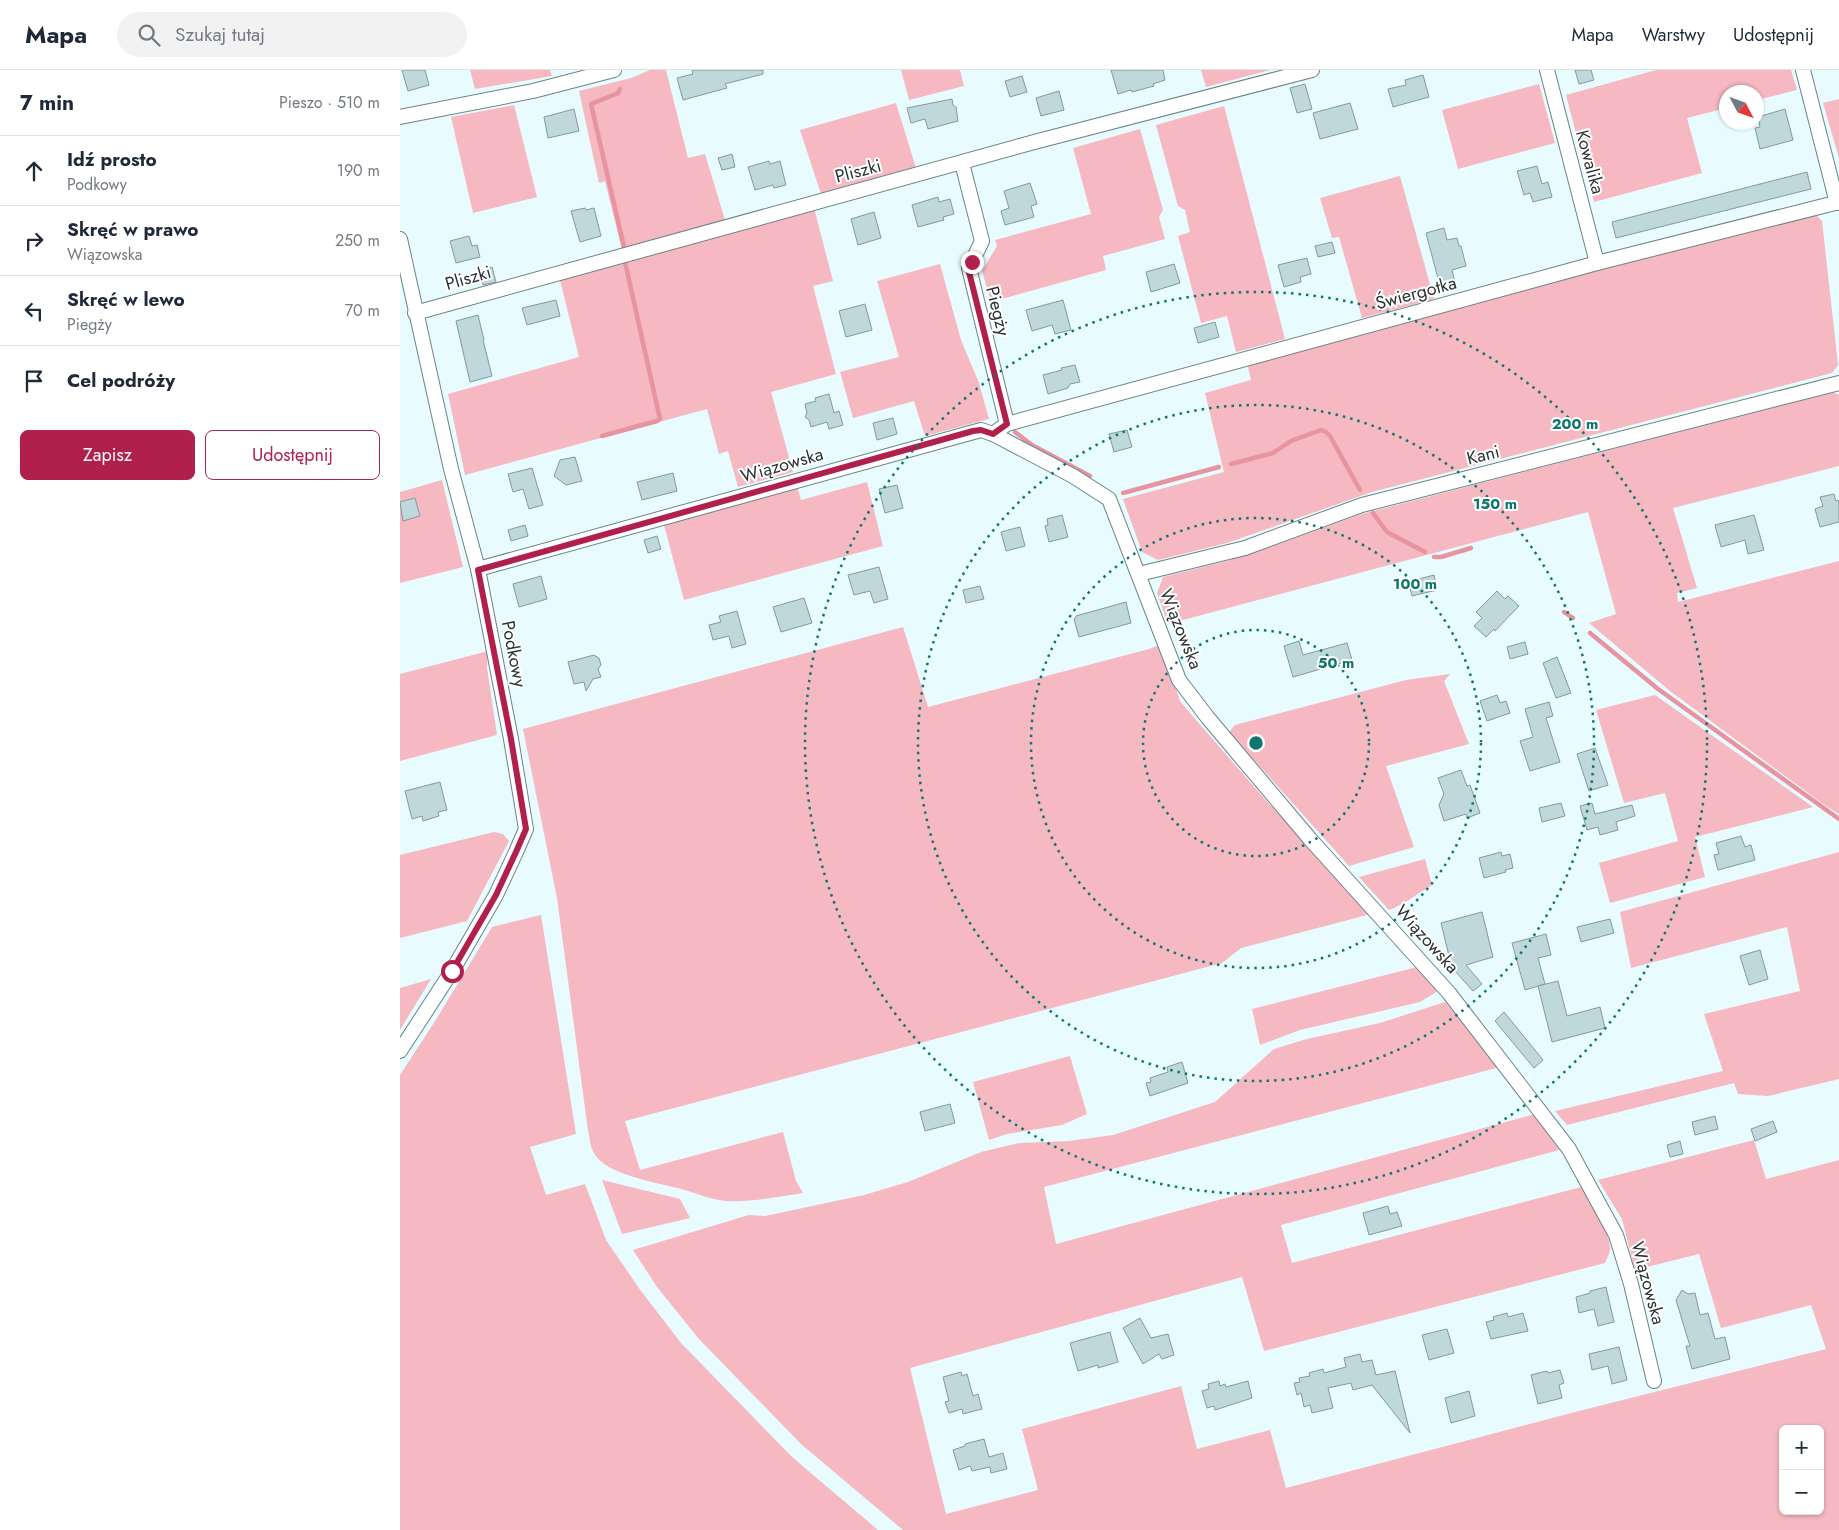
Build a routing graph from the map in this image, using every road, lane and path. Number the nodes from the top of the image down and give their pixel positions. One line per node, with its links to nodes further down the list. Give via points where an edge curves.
1 (614, 70): 5 (street, via 533,91)
2 (1312, 70): 6 (street, Pliszki)
3 (1547, 70): 9 (street, Kowalika)
4 (1802, 70): 7 (street)
5 (400, 117)
6 (962, 162): 10 (street, Pliszki); 12 (street, Piegży, via 982,241 968,268)
7 (1838, 203): 9 (street, Świergotka)
8 (400, 240): 10 (street, Podkowy)
9 (1597, 263): 12 (street, Świergotka)
10 (415, 312): 14 (street, Podkowy)
11 (1839, 383): 15 (street, Kani, via 1362,505 1245,548)
12 (1007, 424): 13 (street)
13 (993, 434): 14 (street, Wiązowska, via 973,431); 15 (street, Wiązowska, via 1109,499)
14 (478, 570): 16 (street, Podkowy, via 526,829 496,895)
15 (1139, 574): 17 (street, Wiązowska, via 1180,680 1208,718 1310,840 1449,993 1569,1149 1616,1235)
16 (400, 1051)
17 (1654, 1381)

